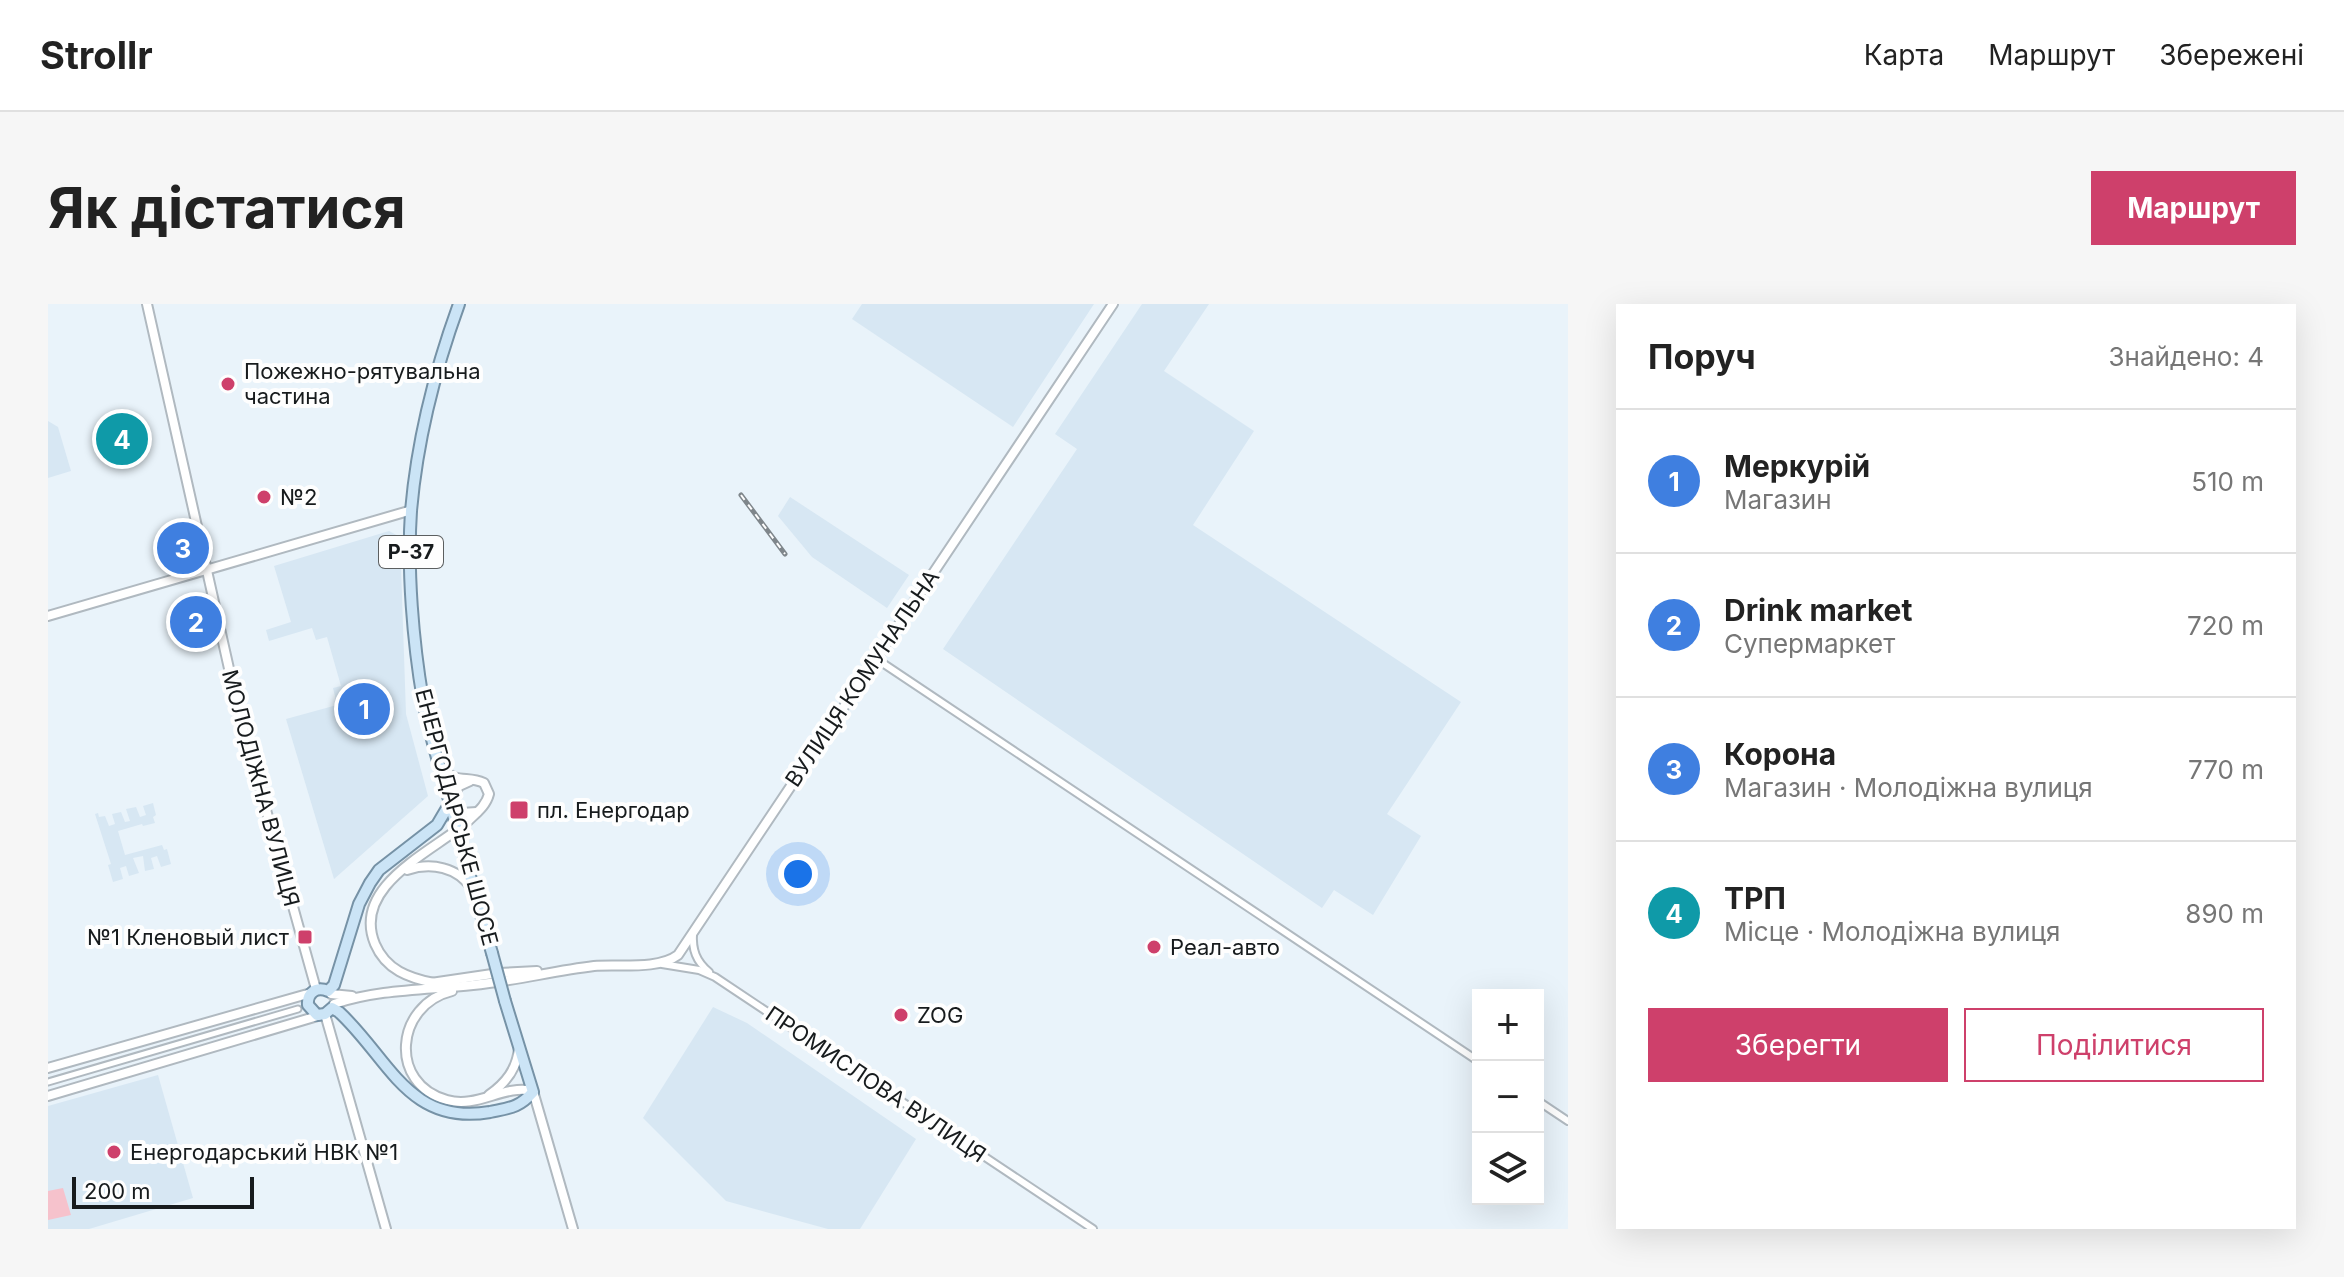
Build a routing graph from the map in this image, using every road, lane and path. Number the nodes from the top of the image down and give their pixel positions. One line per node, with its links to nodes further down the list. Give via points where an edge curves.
1 (147, 304): 5 (street, МОЛОДІЖНА ВУЛИЦЯ)
2 (459, 304): 4 (main road, ЕНЕРГОДАРСЬКЕ ШОСЕ / Р-37, via 427,412)
3 (1113, 304): 7 (street, ВУЛИЦЯ КОМУНАЛЬНА)
4 (412, 510): 5 (street); 8 (main road, ЕНЕРГОДАРСЬКЕ ШОСЕ / Р-37, via 418,665)
5 (206, 570): 6 (street); 25 (street, МОЛОДІЖНА ВУЛИЦЯ, via 242,727)
6 (48, 616)
7 (875, 658): 17 (street, ВУЛИЦЯ КОМУНАЛЬНА); 28 (street)
8 (438, 763): 9 (street, via 451,776); 10 (main road, ЕНЕРГОДАРСЬКЕ ШОСЕ / Р-37)
9 (471, 780): 10 (street, via 459,786); 11 (street, via 484,783 489,794)
10 (450, 803): 11 (street, via 461,813); 12 (main road); 13 (main road, ЕНЕРГОДАРСЬКЕ ШОСЕ / Р-37)
11 (477, 812): 13 (street)
12 (433, 828): 14 (street); 25 (main road, via 370,883)
13 (457, 830): 14 (street); 16 (main road, ЕНЕРГОДАРСЬКЕ ШОСЕ / Р-37)
14 (441, 842): 15 (street)
15 (399, 874): 16 (street, via 417,867 443,868 463,878); 19 (street, via 378,896 371,919 376,945)
16 (474, 893): 27 (main road, ЕНЕРГОДАРСЬКЕ ШОСЕ / Р-37, bridge)
17 (693, 932): 18 (street, ВУЛИЦЯ КОМУНАЛЬНА, via 678,955); 21 (street, via 697,958)
18 (651, 964): 20 (street, ВУЛИЦЯ КОМУНАЛЬНА); 21 (street, ПРОМИСЛОВА ВУЛИЦЯ)
19 (394, 969): 22 (street); 24 (street, via 396,981)
20 (562, 970): 22 (street); 23 (street)
21 (715, 977): 41 (street, ПРОМИСЛОВА ВУЛИЦЯ)
22 (434, 983): 24 (street)
23 (476, 985): 24 (street); 34 (street, via 424,1005 412,1019 405,1048 411,1070 428,1091 454,1102)
24 (387, 992): 25 (street)
25 (325, 1001): 29 (street); 33 (street); 36 (main road, via 408,1091 431,1107 462,1114); 39 (street, МОЛОДІЖНА ВУЛИЦЯ)
26 (298, 1009): 30 (street)
27 (519, 1047): 31 (main road, ЕНЕРГОДАРСЬКЕ ШОСЕ / Р-37); 34 (street, via 509,1077)
28 (1472, 1057)
29 (48, 1068)
30 (48, 1082)
31 (533, 1092): 32 (street); 36 (main road); 37 (street, ЕНЕРГОДАРСЬКЕ ШОСЕ)
32 (507, 1093): 34 (street); 36 (street)
33 (48, 1096)
34 (479, 1100)
35 (1544, 1105): 38 (street)
36 (514, 1107): 37 (street)
37 (541, 1118): 40 (street, ЕНЕРГОДАРСЬКЕ ШОСЕ)
38 (1568, 1121)
39 (386, 1229)
40 (573, 1229)
41 (1093, 1229)

